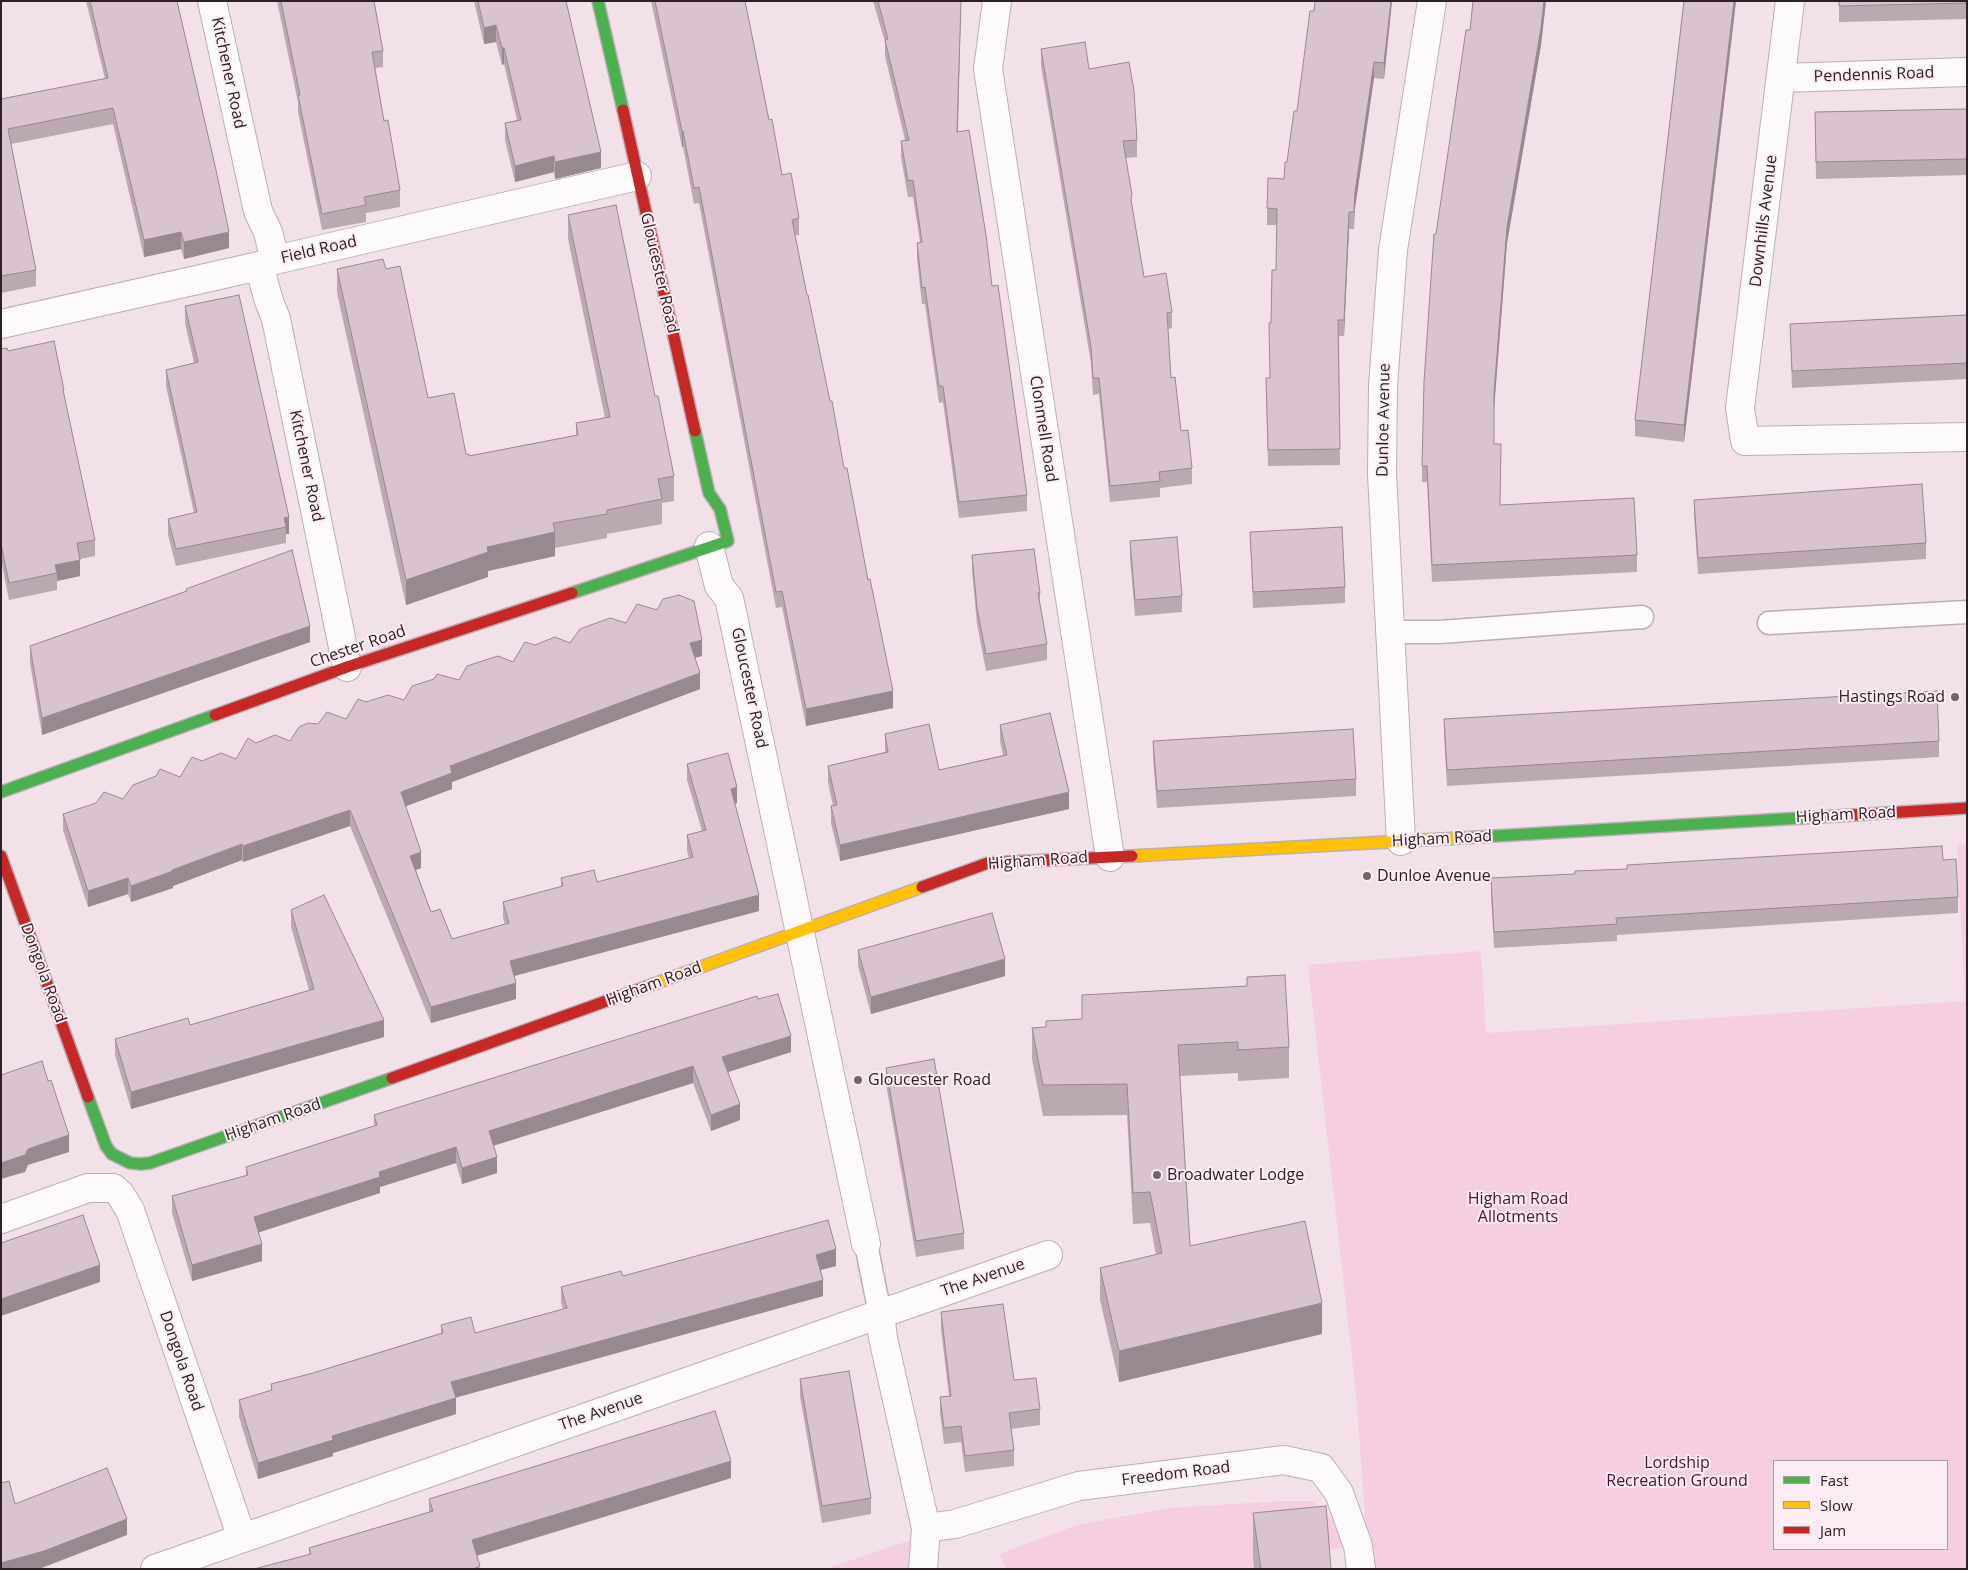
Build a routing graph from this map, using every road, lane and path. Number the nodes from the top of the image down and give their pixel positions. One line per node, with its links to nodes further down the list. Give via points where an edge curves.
1 (212, 1): 9 (street, Kitchener Road, via 258,211 268,232)
2 (598, 1): 8 (street, Gloucester Road)
3 (997, 1): 22 (street, Clonmell Road, via 988,68)
4 (1432, 1): 16 (street, Dunloe Avenue, via 1393,250 1384,376 1382,474)
5 (1790, 1): 7 (street, Downhills Avenue)
6 (1967, 72): 7 (street, Pendennis Road)
7 (1782, 78): 11 (street, Downhills Avenue, via 1740,408 1745,441)
8 (637, 176): 9 (street, Field Road); 12 (street, Gloucester Road, via 709,493 720,508)
9 (267, 263): 10 (street, Field Road); 17 (street, Kitchener Road, via 269,301 276,319)
10 (1, 324)
11 (1967, 437)
12 (719, 543): 17 (street, Chester Road); 23 (street, Gloucester Road, via 720,586 729,598)
13 (1967, 612): 15 (lane)
14 (1642, 617): 16 (lane, via 1440,632)
15 (1769, 623)
16 (1391, 632): 20 (street, Dunloe Avenue)
17 (348, 667): 18 (street, Chester Road)
18 (1, 792)
19 (1967, 808): 20 (street, Higham Road)
20 (1401, 841): 22 (street, Higham Road)
21 (1, 856): 24 (street, Dongola Road, via 106,1146 112,1154)
22 (1110, 857): 23 (street, Higham Road, via 988,862)
23 (800, 932): 24 (street, Higham Road, via 150,1163); 26 (street, Gloucester Road)
24 (130, 1163)
25 (1, 1219): 30 (street, Dongola Road, via 88,1188 113,1188 120,1194 130,1210)
26 (866, 1244): 28 (lane, Gloucester Road)
27 (1048, 1255): 28 (street, The Avenue)
28 (880, 1314): 29 (street, Gloucester Road); 30 (street, The Avenue)
29 (926, 1528): 32 (street, Gloucester Road); 33 (street, Freedom Road, via 954,1524 1079,1486 1284,1460 1321,1468 1339,1493 1358,1546)
30 (242, 1538): 31 (street, The Avenue)
31 (155, 1569)
32 (923, 1569)
33 (1361, 1569)

